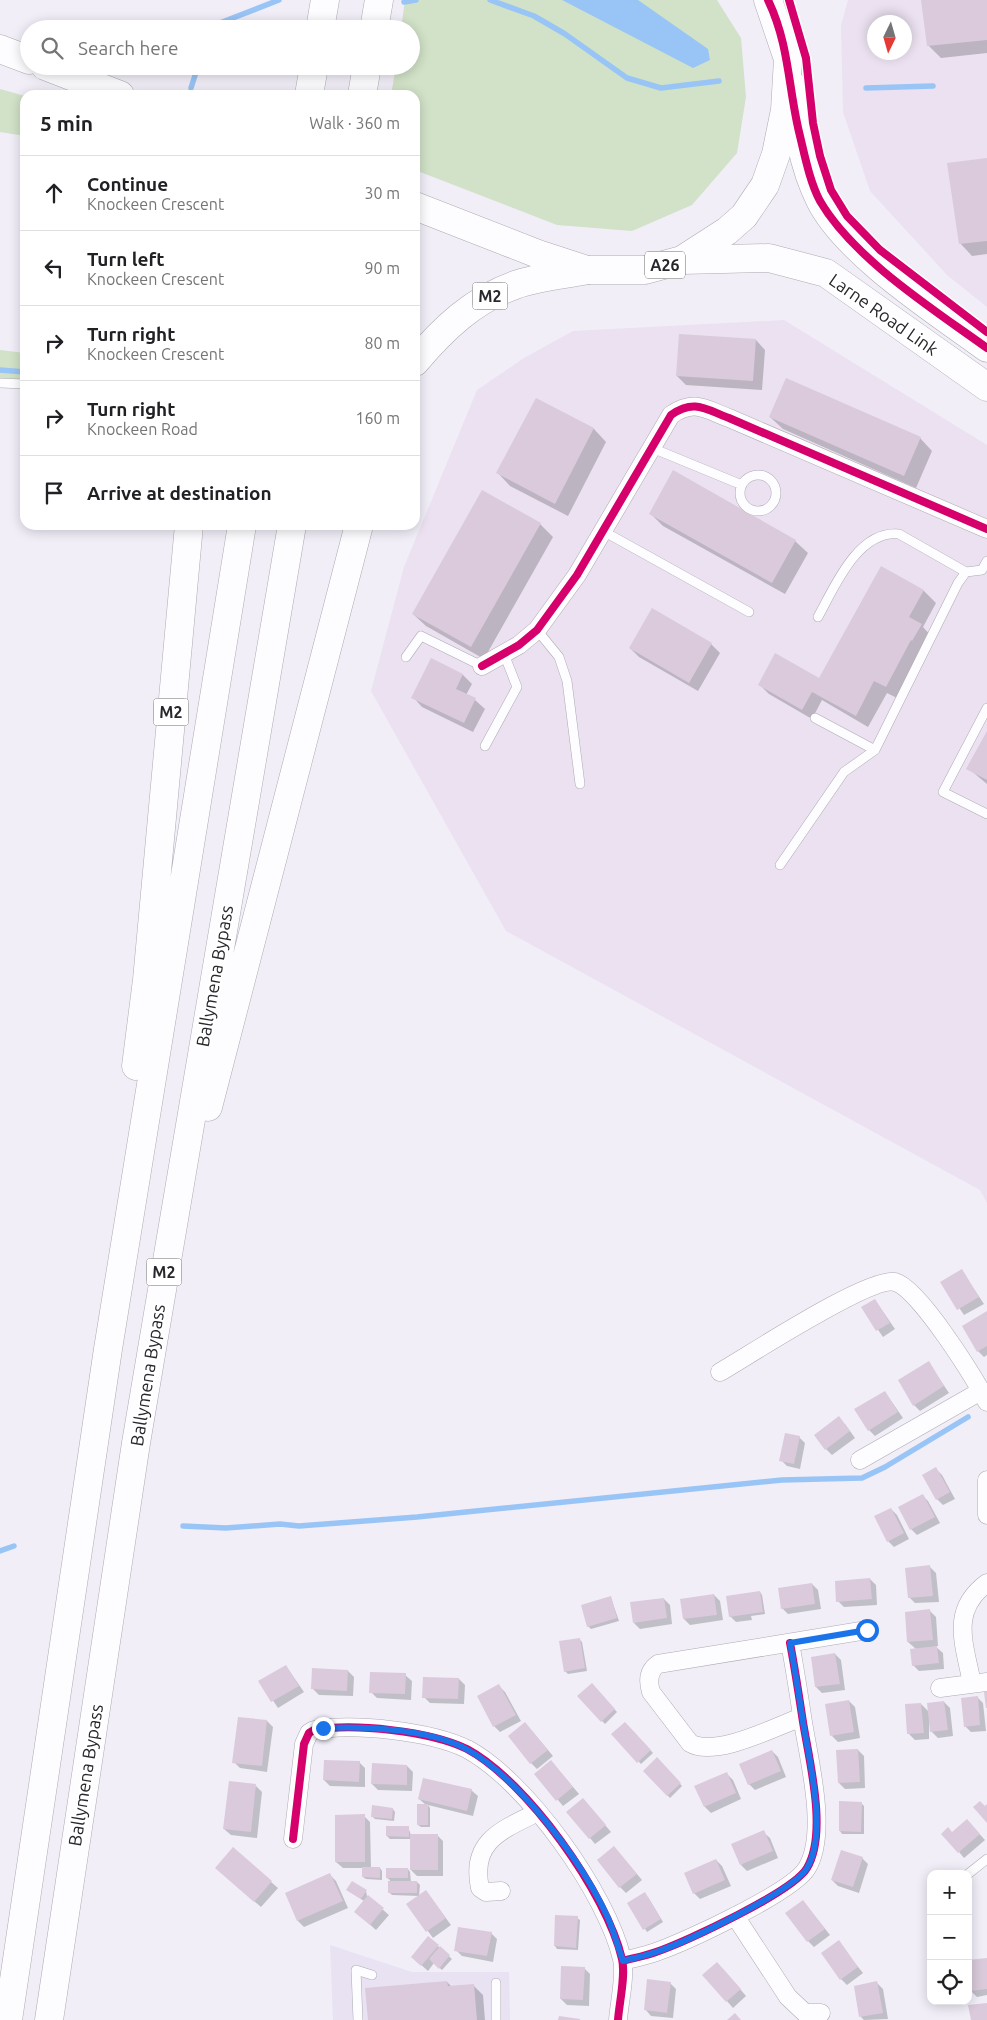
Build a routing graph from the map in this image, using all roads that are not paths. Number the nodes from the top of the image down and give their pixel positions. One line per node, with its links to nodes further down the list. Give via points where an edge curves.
1 (325, 0): 4 (main road)
2 (379, 0): 5 (main road)
3 (768, 0): 8 (main road, A26)
4 (322, 20)
5 (376, 20)
6 (0, 49): 7 (main road)
7 (20, 57)
8 (788, 59): 16 (main road, A26, via 785,110 765,186 744,216); 18 (main road, Larne Road Link / A26, via 798,129 820,200 838,226 872,260)
9 (68, 75): 12 (main road)
10 (312, 75): 13 (main road)
11 (365, 75): 14 (main road)
12 (107, 90)
13 (310, 90)
14 (363, 90)
15 (420, 208): 17 (main road, A26)
16 (682, 260): 17 (main road, A26, via 645,270); 22 (main road, Larne Road Link / A26, via 770,258 826,273)
17 (587, 270): 19 (main road, M2, via 516,284 488,297 462,313)
18 (987, 348)
19 (420, 356)
20 (0, 384): 21 (lane)
21 (20, 384)
22 (987, 387)
23 (652, 448): 24 (lane); 25 (street, via 671,415 682,407 696,405); 30 (street)
24 (742, 485): 24 (lane, via 750,477 767,478 775,485 774,502 765,510 753,511 743,503)
25 (987, 529)
26 (189, 530): 53 (main road, M2, via 148,980)
27 (241, 530): 53 (main road, M2)
28 (291, 530): 48 (main road, Ballymena Bypass / M2)
29 (358, 530): 48 (main road, M2, via 185,1192)
30 (603, 531): 33 (lane); 35 (street, via 577,576)
31 (987, 561): 32 (lane, via 982,570)
32 (966, 572): 34 (lane, via 899,534 888,533 875,538 848,562); 42 (lane)
33 (750, 612)
34 (818, 616)
35 (537, 630): 36 (street); 43 (lane, via 559,657 568,681)
36 (504, 654): 38 (street); 41 (lane, via 517,687)
37 (406, 656): 38 (lane, via 421,636)
38 (482, 666)
39 (987, 708): 44 (lane, via 943,792)
40 (814, 718): 42 (lane)
41 (485, 746)
42 (875, 750): 45 (lane, via 844,772)
43 (580, 784)
44 (987, 814)
45 (780, 865)
46 (720, 1372): 47 (street, via 847,1299 883,1282 896,1282 921,1303 971,1371)
47 (984, 1397): 49 (street)
48 (136, 1443): 70 (main road, Ballymena Bypass / M2)
49 (860, 1460)
50 (987, 1480): 51 (street)
51 (987, 1515)
52 (987, 1583): 56 (street, via 971,1598 962,1630)
53 (67, 1615): 69 (main road, M2)
54 (867, 1630): 55 (street)
55 (790, 1643): 58 (street); 58 (street, via 658,1664 650,1675 649,1683 651,1692 690,1743 698,1748 719,1747)
56 (980, 1683): 57 (street)
57 (940, 1688)
58 (802, 1717): 64 (street, via 815,1792 815,1839 810,1862 795,1881)
59 (538, 1812): 60 (street, via 487,1762 447,1741 364,1728 323,1728 309,1733 304,1744); 63 (street, via 499,1831 486,1844 477,1875 480,1888 486,1892); 65 (street, via 588,1880 608,1918)
60 (293, 1839)
61 (987, 1859): 62 (lane)
62 (972, 1871)
63 (501, 1892)
64 (735, 1916): 65 (street, via 656,1952); 68 (street, via 788,1996 805,2013)
65 (623, 1961): 73 (street)
66 (372, 1974): 71 (lane, via 356,1970)
67 (496, 1983): 72 (lane)
68 (820, 2013)
69 (8, 2020)
70 (49, 2020)
71 (358, 2020)
72 (496, 2020)
73 (618, 2020)

